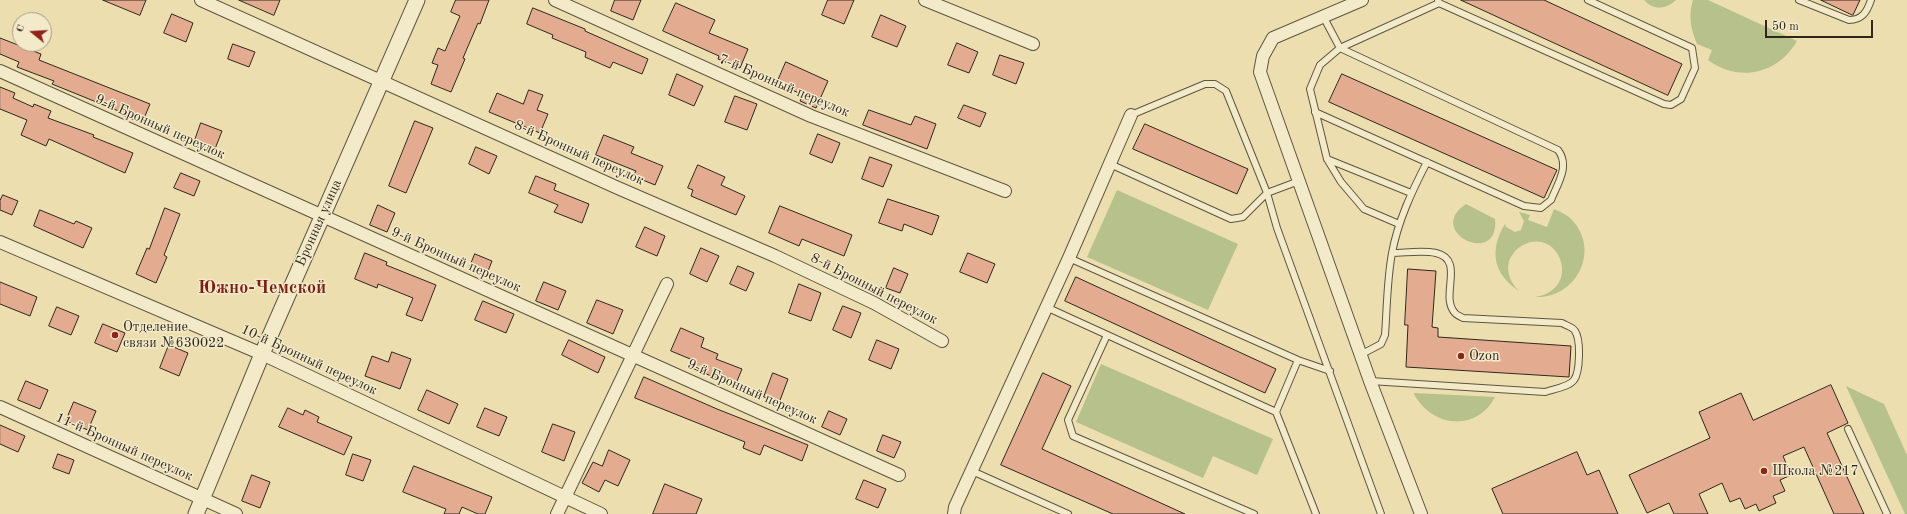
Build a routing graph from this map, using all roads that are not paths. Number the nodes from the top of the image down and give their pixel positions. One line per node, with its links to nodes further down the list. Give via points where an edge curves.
1 (201, 0): 14 (street, 8-й Бронный переулок)
2 (417, 0): 14 (street, Бронная улица)
3 (555, 0): 21 (street, 7-й Бронный переулок, via 811,116)
4 (925, 0): 11 (street)
5 (1362, 0): 10 (street)
6 (1588, 0): 9 (lane, via 1692,48 1694,68 1681,99 1671,105 1664,104)
7 (1799, 0): 8 (lane, via 1849,20 1857,20 1867,11)
8 (1871, 0)
9 (1438, 2): 12 (lane)
10 (1323, 16): 12 (lane); 20 (street, via 1274,38 1263,56 1260,72)
11 (1032, 44)
12 (1340, 48): 15 (lane, via 1320,64 1310,89); 18 (lane, via 1558,150 1563,156 1564,168 1551,200 1541,208 1524,206)
13 (0, 72): 24 (street, 9-й Бронный переулок)
14 (382, 80): 24 (street, Бронная улица); 32 (street, 8-й Бронный переулок, via 618,188 775,256 874,303)
15 (1315, 112): 17 (lane); 18 (lane)
16 (1131, 115): 19 (street); 22 (lane, via 1206,84 1215,84 1226,91 1232,103)
17 (1327, 159): 23 (lane); 25 (lane, via 1341,182 1364,209)
18 (1427, 162): 23 (lane)
19 (1110, 164): 22 (lane, via 1231,219 1243,217); 28 (street)
20 (1299, 181): 22 (lane); 35 (street)
21 (1005, 191)
22 (1267, 193): 37 (lane)
23 (1411, 193): 25 (lane)
24 (321, 217): 33 (street, Бронная улица); 34 (street, 9-й Бронный переулок)
25 (1399, 224): 27 (lane)
26 (0, 242): 33 (street, 10-й Бронный переулок)
27 (1392, 253): 35 (lane, via 1385,335 1381,344); 38 (lane, via 1435,253 1446,258 1452,268 1450,300 1454,312 1463,318 1562,324 1575,330 1579,339 1578,372 1570,384 1545,392)
28 (1069, 258): 30 (street); 36 (lane)
29 (667, 284): 34 (street)
30 (1046, 307): 31 (lane); 42 (street)
31 (1107, 335): 40 (lane); 52 (lane, via 1068,420 1073,436)
32 (942, 341)
33 (262, 354): 44 (street, 10-й Бронный переулок); 45 (street, Бронная улица)
34 (633, 354): 43 (street, 9-й Бронный переулок); 44 (street)
35 (1362, 354): 38 (street)
36 (1298, 360): 37 (lane); 40 (lane)
37 (1330, 371): 54 (lane)
38 (1370, 381): 55 (street)
39 (0, 407): 45 (street, 11-й Бронный переулок)
40 (1276, 412): 53 (lane)
41 (1848, 429): 56 (lane)
42 (972, 471): 50 (street); 51 (lane)
43 (899, 475)
44 (566, 496): 48 (street); 49 (street, 10-й Бронный переулок)
45 (203, 499): 46 (street, Бронная улица); 47 (street, 11-й Бронный переулок)
46 (196, 514)
47 (236, 514)
48 (557, 514)
49 (601, 514)
50 (954, 514)
51 (1068, 514)
52 (1254, 514)
53 (1316, 514)
54 (1381, 514)
55 (1421, 514)
56 (1887, 514)

